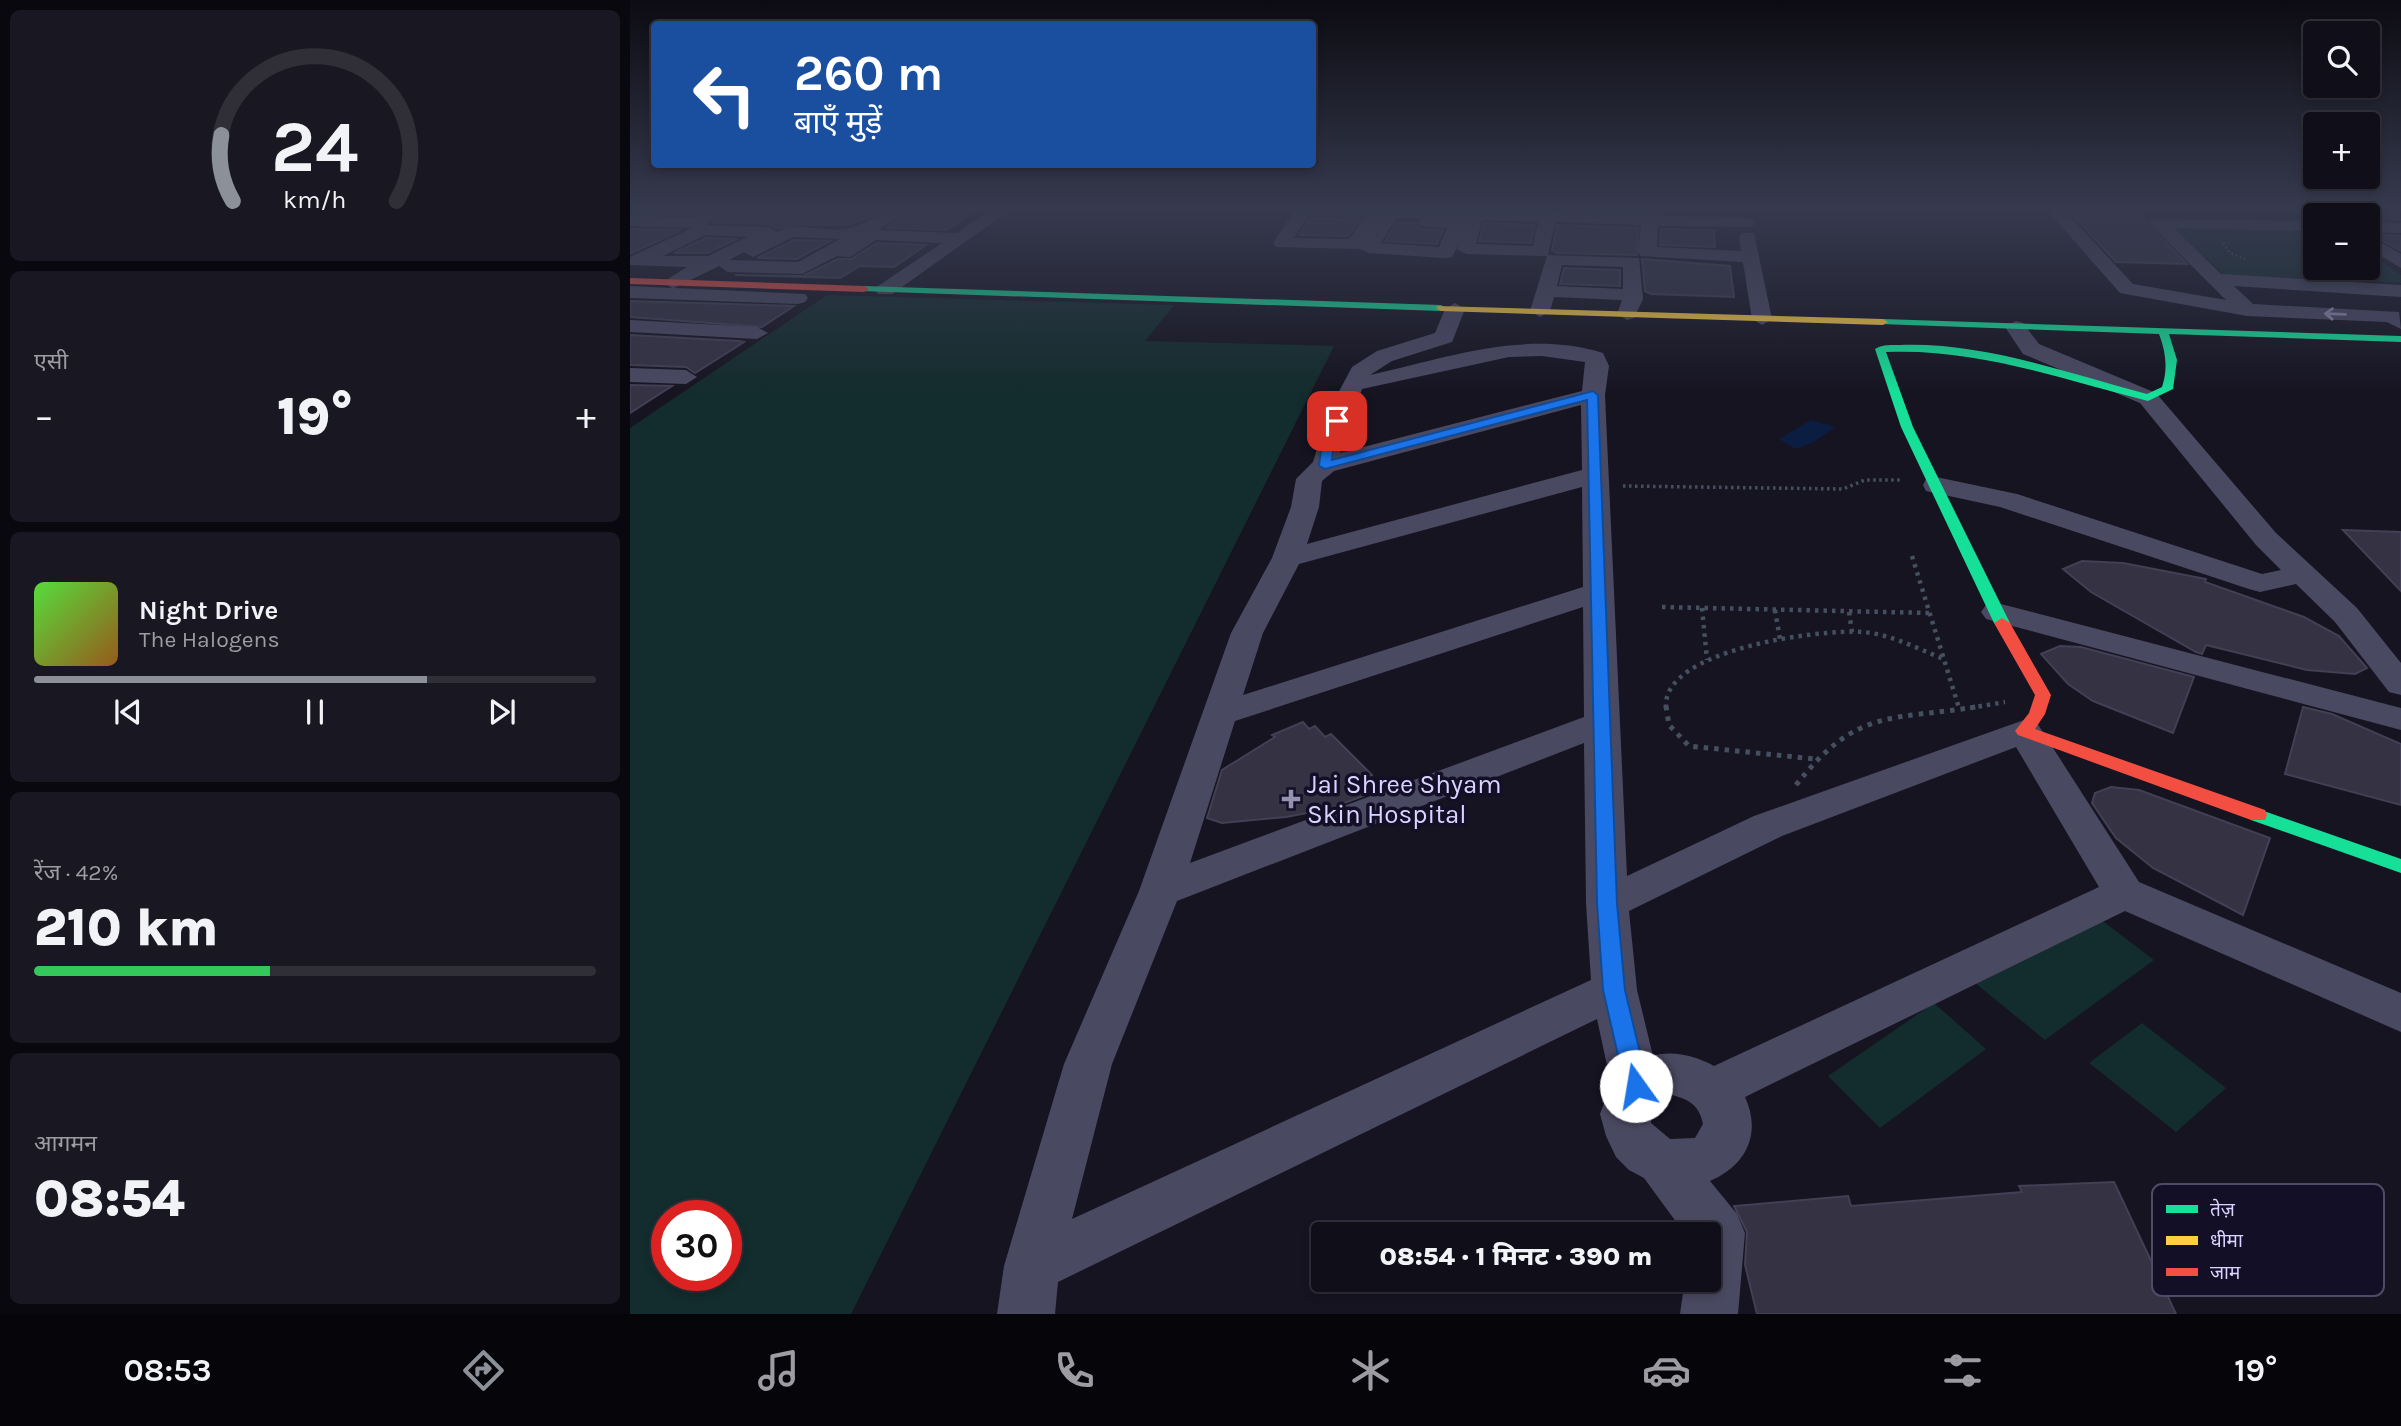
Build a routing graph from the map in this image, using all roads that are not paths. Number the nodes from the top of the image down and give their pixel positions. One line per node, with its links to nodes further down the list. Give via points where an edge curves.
1 (701, 271): 12 (street)
2 (711, 271): 13 (street)
3 (823, 271): 18 (street)
4 (913, 271): 14 (street)
5 (1551, 271): 15 (street)
6 (1632, 271): 19 (street)
7 (1754, 271): 24 (street)
8 (2111, 271): 21 (street, via 2127,289)
9 (2208, 271): 10 (street)
10 (2216, 279): 16 (street); 21 (street)
11 (630, 281): 12 (street)
12 (673, 282): 13 (street)
13 (695, 283): 18 (street)
14 (885, 290): 18 (street); 20 (street)
15 (1545, 291): 19 (street); 22 (street)
16 (2399, 291)
17 (630, 292): 18 (street)
18 (795, 292)
19 (1633, 295): 23 (street)
20 (1455, 309): 22 (street); 35 (street, via 1444,337 1366,365)
21 (2247, 310): 25 (street, one-way to 21, via 2392,316)
22 (1540, 311): 23 (street)
23 (1627, 314): 24 (street)
24 (1762, 319): 27 (street)
25 (2401, 323)
26 (630, 326): 30 (street, via 753,336)
27 (2016, 327): 28 (street); 32 (street, via 2031,349)
28 (2052, 328): 29 (street); 32 (street, via 2066,352)
29 (2162, 331): 31 (street); 37 (street, via 2171,348 2174,373 2167,389)
30 (630, 334)
31 (2401, 339)
32 (2056, 358): 37 (street)
33 (630, 375): 34 (street, via 680,381)
34 (630, 384)
35 (1353, 386): 36 (street, via 1533,348 1595,358); 38 (street, via 1328,442)
36 (1593, 395): 38 (street); 39 (street)
37 (2148, 398): 40 (street, via 1959,352 1880,349 1908,427); 42 (street, via 2266,539)
38 (1325, 466): 41 (street, via 1309,478 1305,507)
39 (1595, 480): 41 (street); 44 (street)
40 (1938, 488): 43 (street, via 2007,500); 45 (street)
41 (1287, 558): 48 (street, via 1247,633)
42 (2303, 574): 43 (street); 46 (street)
43 (2260, 583): 46 (street)
44 (1598, 592): 48 (street); 50 (street)
45 (1997, 612): 49 (street); 51 (street, via 2043,695 2037,714)
46 (2346, 615): 47 (street)
47 (2401, 685)
48 (1218, 715): 53 (street)
49 (2401, 719)
50 (1602, 723): 53 (street); 55 (street)
51 (2024, 731): 52 (street); 54 (street); 55 (street, via 1768,826)
52 (2401, 866)
53 (1160, 891): 61 (street, via 1088,1064)
54 (2124, 893): 57 (street); 59 (street)
55 (1607, 903): 56 (street)
56 (1614, 990): 58 (street); 61 (street)
57 (2401, 1013)
58 (1636, 1086): 59 (street, via 1649,1077 1683,1073); 60 (street, via 1624,1112 1627,1128 1647,1154)
59 (1714, 1089): 60 (street, via 1728,1117 1722,1145 1697,1163)
60 (1663, 1162): 62 (street, via 1718,1233)
61 (1029, 1290)
62 (1709, 1314)

